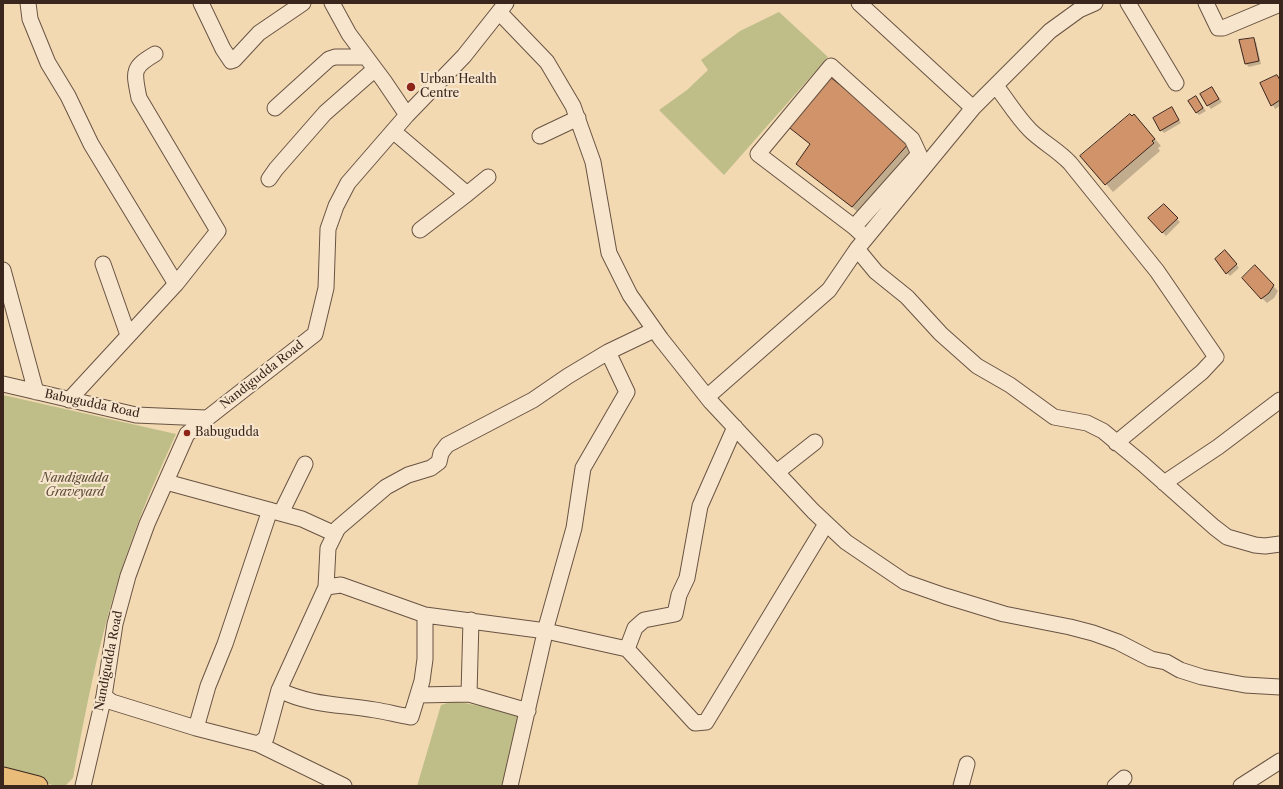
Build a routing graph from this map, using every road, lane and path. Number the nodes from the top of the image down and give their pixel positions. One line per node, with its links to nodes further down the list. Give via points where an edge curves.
1 (28, 3): 30 (street, via 30,19 48,63 68,96 91,144)
2 (201, 3): 3 (street, via 223,50 231,61 259,33)
3 (303, 3)
4 (332, 3): 12 (street)
5 (859, 3): 17 (street)
6 (1096, 3): 15 (street, via 1079,10 1050,31)
7 (1128, 3): 14 (street)
8 (1206, 3): 9 (street, via 1218,28)
9 (1280, 4)
10 (503, 8): 18 (street, Nandigudda Road, via 464,56); 19 (street, via 547,62 568,94)
11 (155, 54): 30 (street, via 139,63 135,76 139,98 218,230)
12 (365, 57): 13 (street); 16 (street, via 328,59)
13 (376, 69): 18 (street); 23 (street, via 325,113)
14 (1176, 83)
15 (996, 86): 17 (street); 42 (street, via 1029,129 1070,163 1157,271 1216,357 1202,372)
16 (275, 108)
17 (973, 108): 27 (street)
18 (408, 115): 20 (street, Nandigudda Road)
19 (578, 118): 21 (street); 31 (street, via 593,162 609,252 630,295)
20 (393, 131): 24 (street); 39 (street, Nandigudda Road, via 348,183 336,206 328,229 326,288 315,334)
21 (540, 136)
22 (488, 177): 24 (street)
23 (269, 179)
24 (466, 194): 26 (street)
25 (854, 227): 25 (street, via 919,154 912,139 831,66 758,154); 27 (street)
26 (420, 230)
27 (862, 243): 36 (street, via 829,290); 42 (street, via 872,268 900,290 941,334 977,366 1010,385 1054,417 1087,423)
28 (102, 264): 32 (street)
29 (3, 270): 35 (street)
30 (176, 284): 32 (street)
31 (654, 330): 33 (street); 36 (street)
32 (128, 335): 37 (street)
33 (608, 352): 49 (street, via 533,400 447,445 441,453 439,462 431,468 408,475 386,487); 54 (street, via 627,392 583,468 574,528)
34 (3, 384): 35 (street, Babugudda Road)
35 (36, 392): 37 (street, Babugudda Road)
36 (707, 397): 40 (street)
37 (69, 400): 39 (street, Babugudda Road, via 136,415)
38 (1280, 400): 46 (street, via 1218,447)
39 (206, 418): 45 (street, Nandigudda Road, via 188,434)
40 (735, 427): 44 (street); 55 (street, via 700,506 687,578 679,595 675,614 644,620 635,628)
41 (815, 442): 44 (street)
42 (1116, 443): 46 (street)
43 (305, 464): 47 (street)
44 (777, 472): 48 (street)
45 (166, 482): 47 (street); 60 (street, Nandigudda Road, via 128,576 115,624)
46 (1164, 483): 50 (street, via 1227,537 1255,545)
47 (276, 512): 49 (street, via 302,519); 62 (street, via 208,686)
48 (826, 524): 55 (street, via 706,722 694,722); 56 (street, via 856,550 909,584 1004,614 1093,633 1125,645 1151,659 1166,662 1202,677)
49 (334, 534): 51 (street, via 328,548)
50 (1280, 544)
51 (326, 587): 52 (street, via 341,585); 57 (street)
52 (425, 615): 53 (street); 59 (street, via 425,659)
53 (471, 620): 54 (street); 58 (street)
54 (546, 631): 55 (street); 61 (street)
55 (627, 649)
56 (1280, 687)
57 (280, 690): 59 (street, via 298,699 316,703 411,717); 63 (street, via 266,738)
58 (469, 694): 59 (street); 61 (street)
59 (418, 695)
60 (104, 696): 62 (street, via 112,702); 68 (street, Nandigudda Road)
61 (528, 711): 70 (street)
62 (196, 728): 63 (street)
63 (258, 744): 69 (street)
64 (1280, 761): 72 (street)
65 (967, 764): 71 (street)
66 (3, 777): 67 (main road)
67 (38, 786)
68 (83, 786)
69 (344, 786)
70 (510, 786)
71 (961, 786)
72 (1241, 786)

